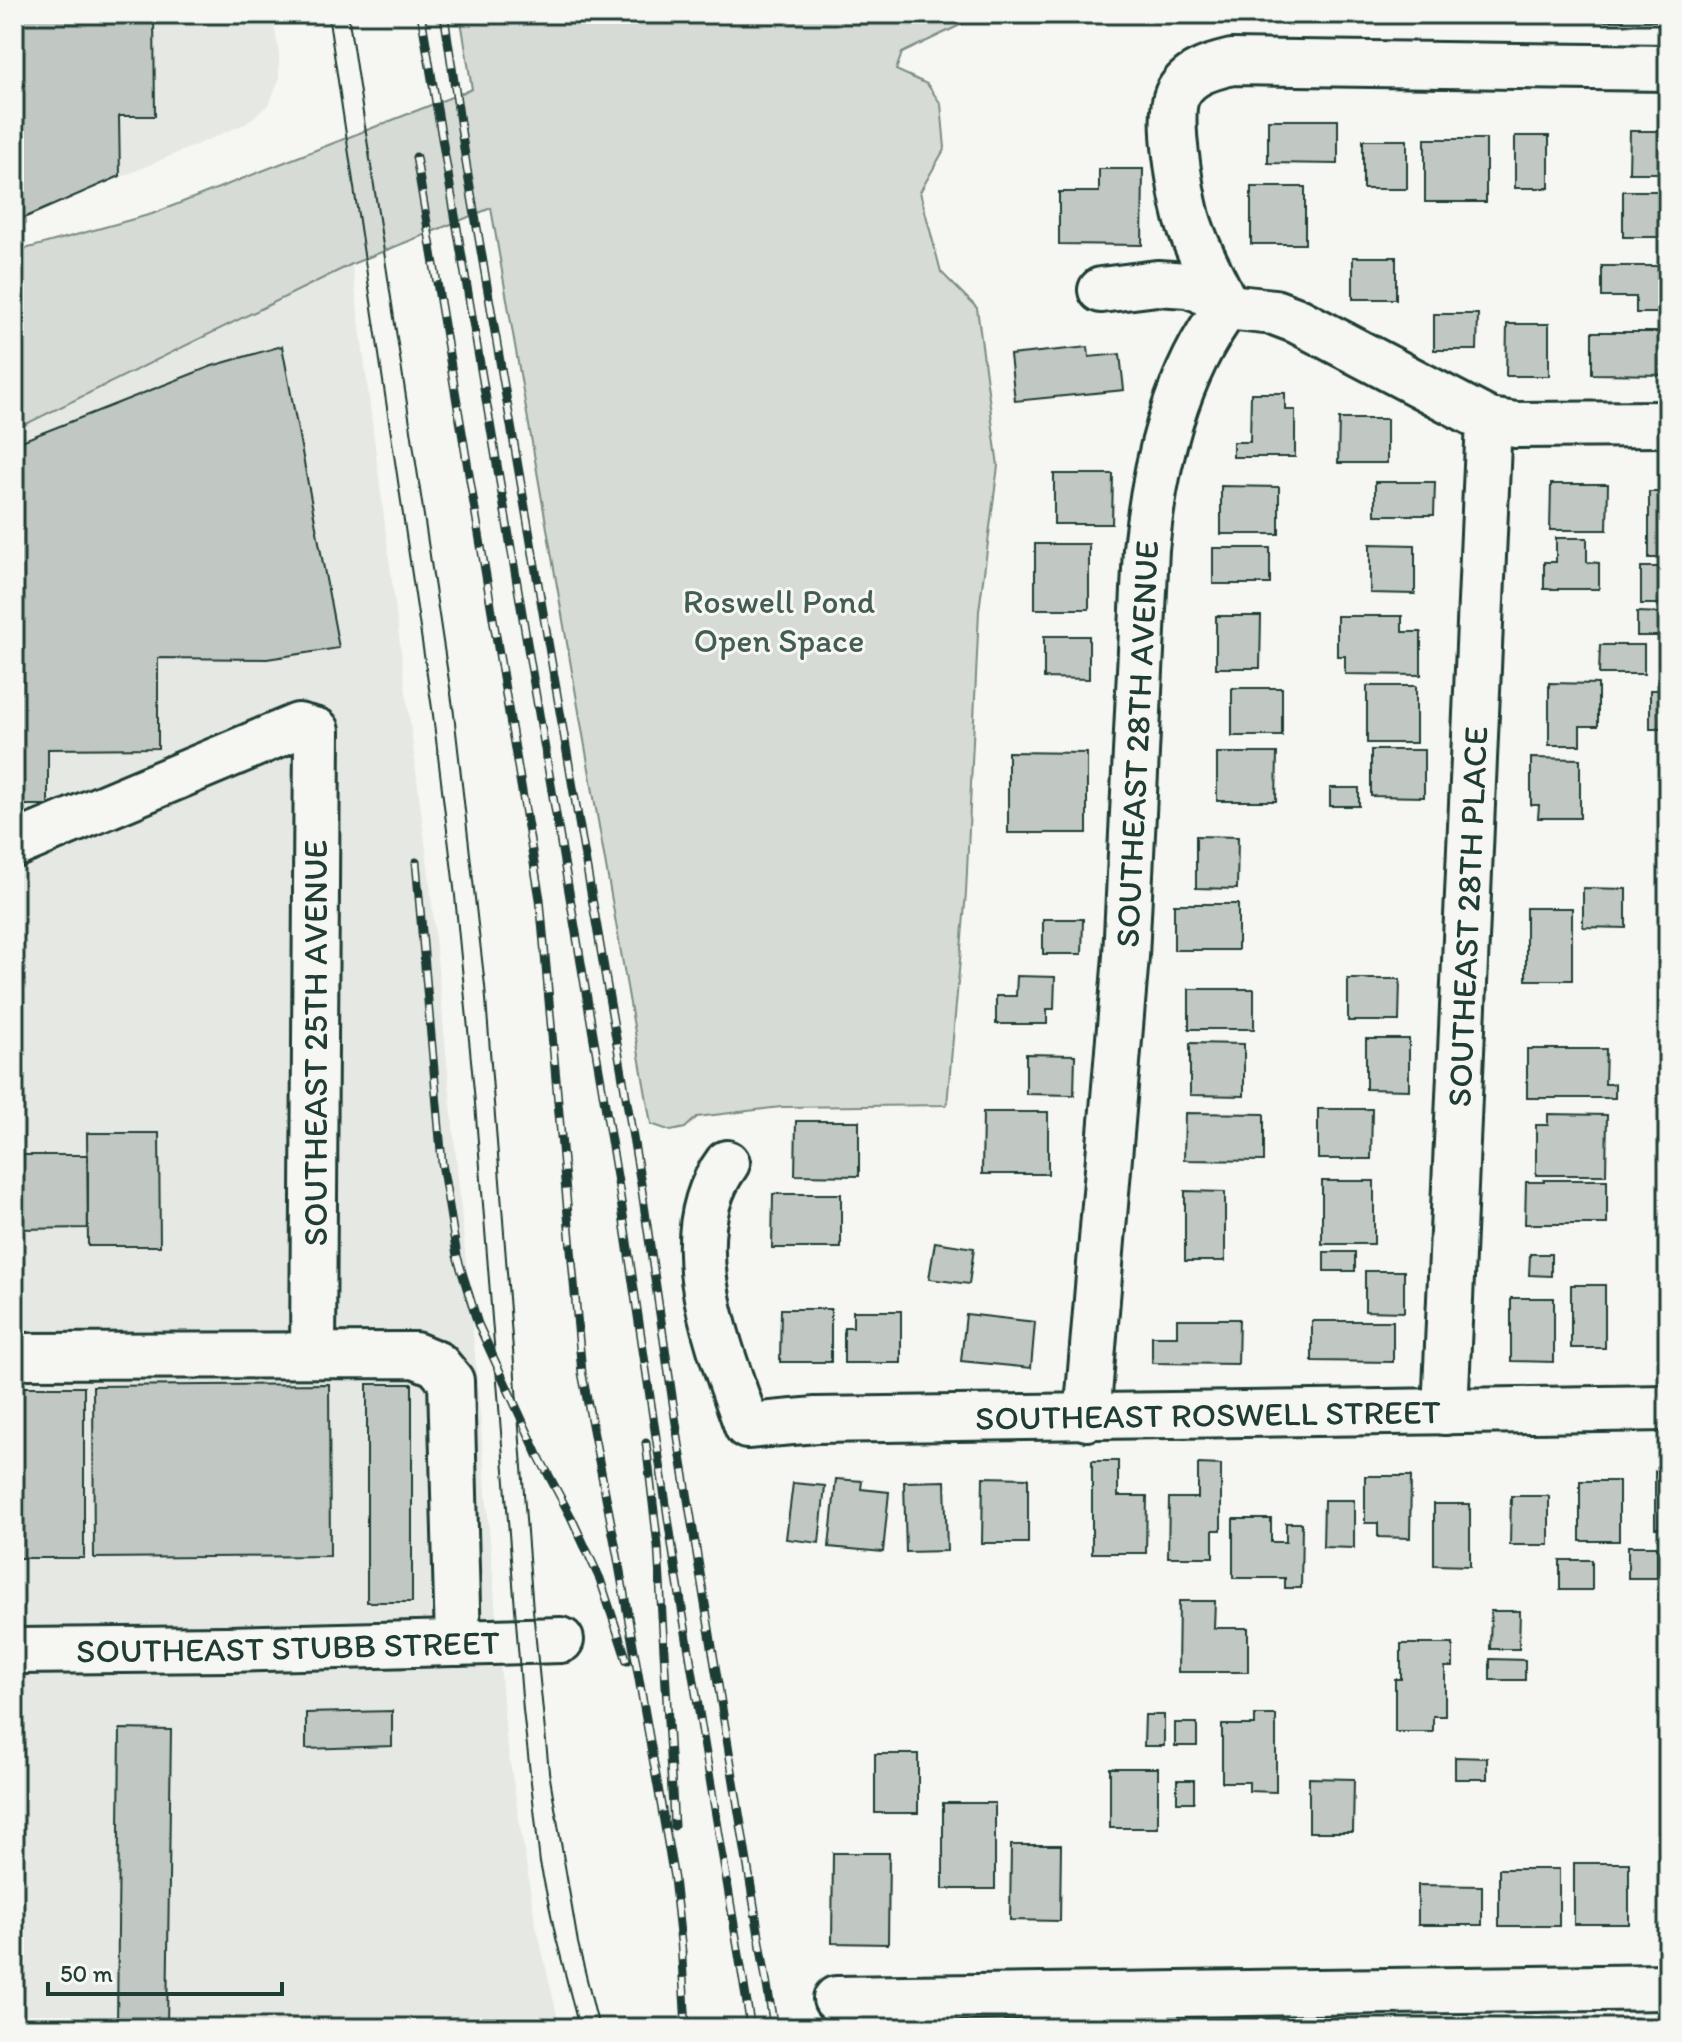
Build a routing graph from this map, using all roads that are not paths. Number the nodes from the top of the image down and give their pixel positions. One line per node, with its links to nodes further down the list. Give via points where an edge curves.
1 (1668, 68): 3 (street, via 1232,62 1199,71 1177,95 1173,125 1187,216)
2 (1101, 290): 3 (street, via 1173,283 1202,290)
3 (1227, 307): 4 (street, via 1274,312 1298,321); 12 (street, SOUTHEAST 28TH AVENUE, via 1192,364 1151,497 1126,956)
4 (1489, 421): 5 (street); 11 (street, SOUTHEAST 28TH PLACE)
5 (1668, 424)
6 (14, 845): 8 (street, SOUTHEAST 25TH AVENUE, via 298,726 317,731)
7 (727, 1163): 12 (street, SOUTHEAST ROSWELL STREET, via 713,1181 703,1216 702,1274 718,1345 747,1426 816,1420)
8 (313, 1354): 9 (street); 14 (street, via 415,1355 437,1364 451,1381)
9 (14, 1356)
10 (1668, 1408): 11 (street, SOUTHEAST ROSWELL STREET)
11 (1445, 1412): 12 (street, SOUTHEAST ROSWELL STREET)
12 (1087, 1418)
13 (561, 1640): 14 (street, SOUTHEAST STUBB STREET)
14 (458, 1643): 15 (street, SOUTHEAST STUBB STREET)
15 (14, 1651)
16 (1668, 1987): 17 (street)
17 (836, 1999)

